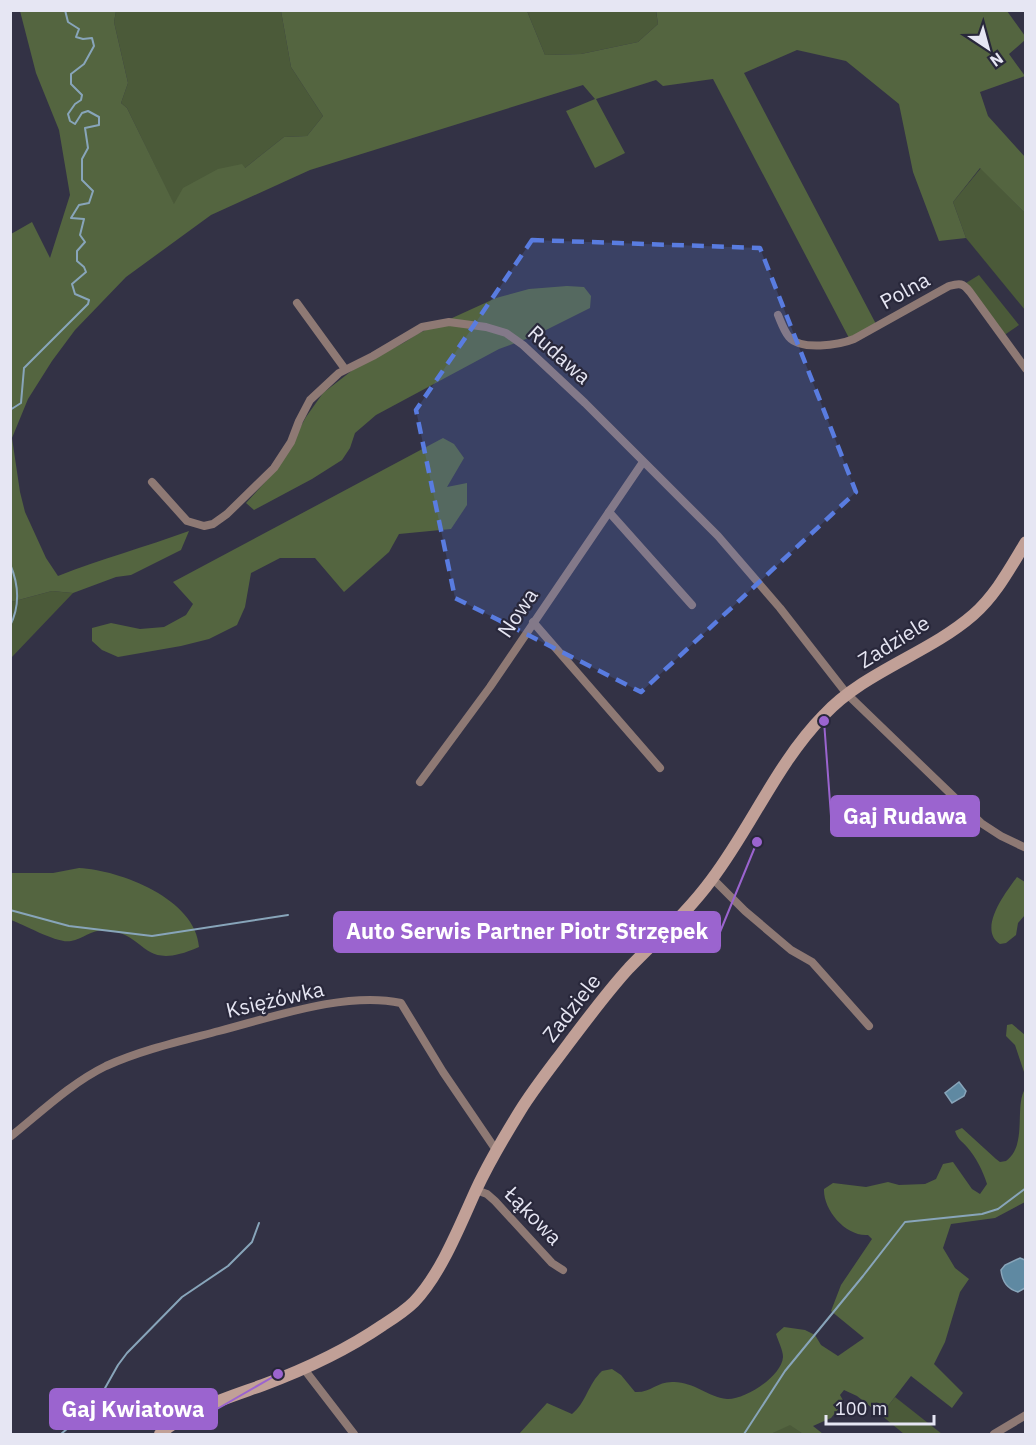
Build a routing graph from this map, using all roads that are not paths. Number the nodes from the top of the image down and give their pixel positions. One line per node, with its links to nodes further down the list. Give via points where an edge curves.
1 (297, 303): 3 (street)
2 (777, 315): 4 (street, Polna, via 788,336 798,344 841,344 949,286 964,284)
3 (345, 369): 5 (street, Rudawa, via 422,327 449,322 506,333 585,403); 6 (street, Rudawa, via 310,400 274,468 218,521 204,526 187,521)
4 (1026, 369)
5 (643, 462): 7 (street, Nowa); 11 (street, Rudawa, via 718,536)
6 (152, 482)
7 (609, 512): 9 (street); 10 (street, Nowa)
8 (1026, 542): 11 (street, Zadziele, via 993,593 970,618)
9 (692, 605)
10 (533, 622): 12 (street); 13 (street, Nowa)
11 (847, 694): 14 (street, Rudawa, via 981,823); 15 (street, Zadziele, via 800,742)
12 (660, 768)
13 (420, 782)
14 (1026, 848)
15 (713, 879): 16 (street, via 791,950 812,962); 18 (street, Zadziele, via 595,1009 533,1090)
16 (869, 1026)
17 (10, 1137): 18 (street, Księżówka, via 104,1067 142,1052 292,1011 381,999 401,1003)
18 (496, 1150): 19 (street, Zadziele)
19 (476, 1190): 20 (street, Łąkowa, via 495,1201); 21 (street, Zadziele, via 456,1234 416,1300 350,1347)
20 (563, 1270)
21 (304, 1369): 23 (street, Zadziele, via 203,1407); 24 (street)
22 (1026, 1415): 25 (street)
23 (160, 1434)
24 (354, 1434)
25 (995, 1434)

